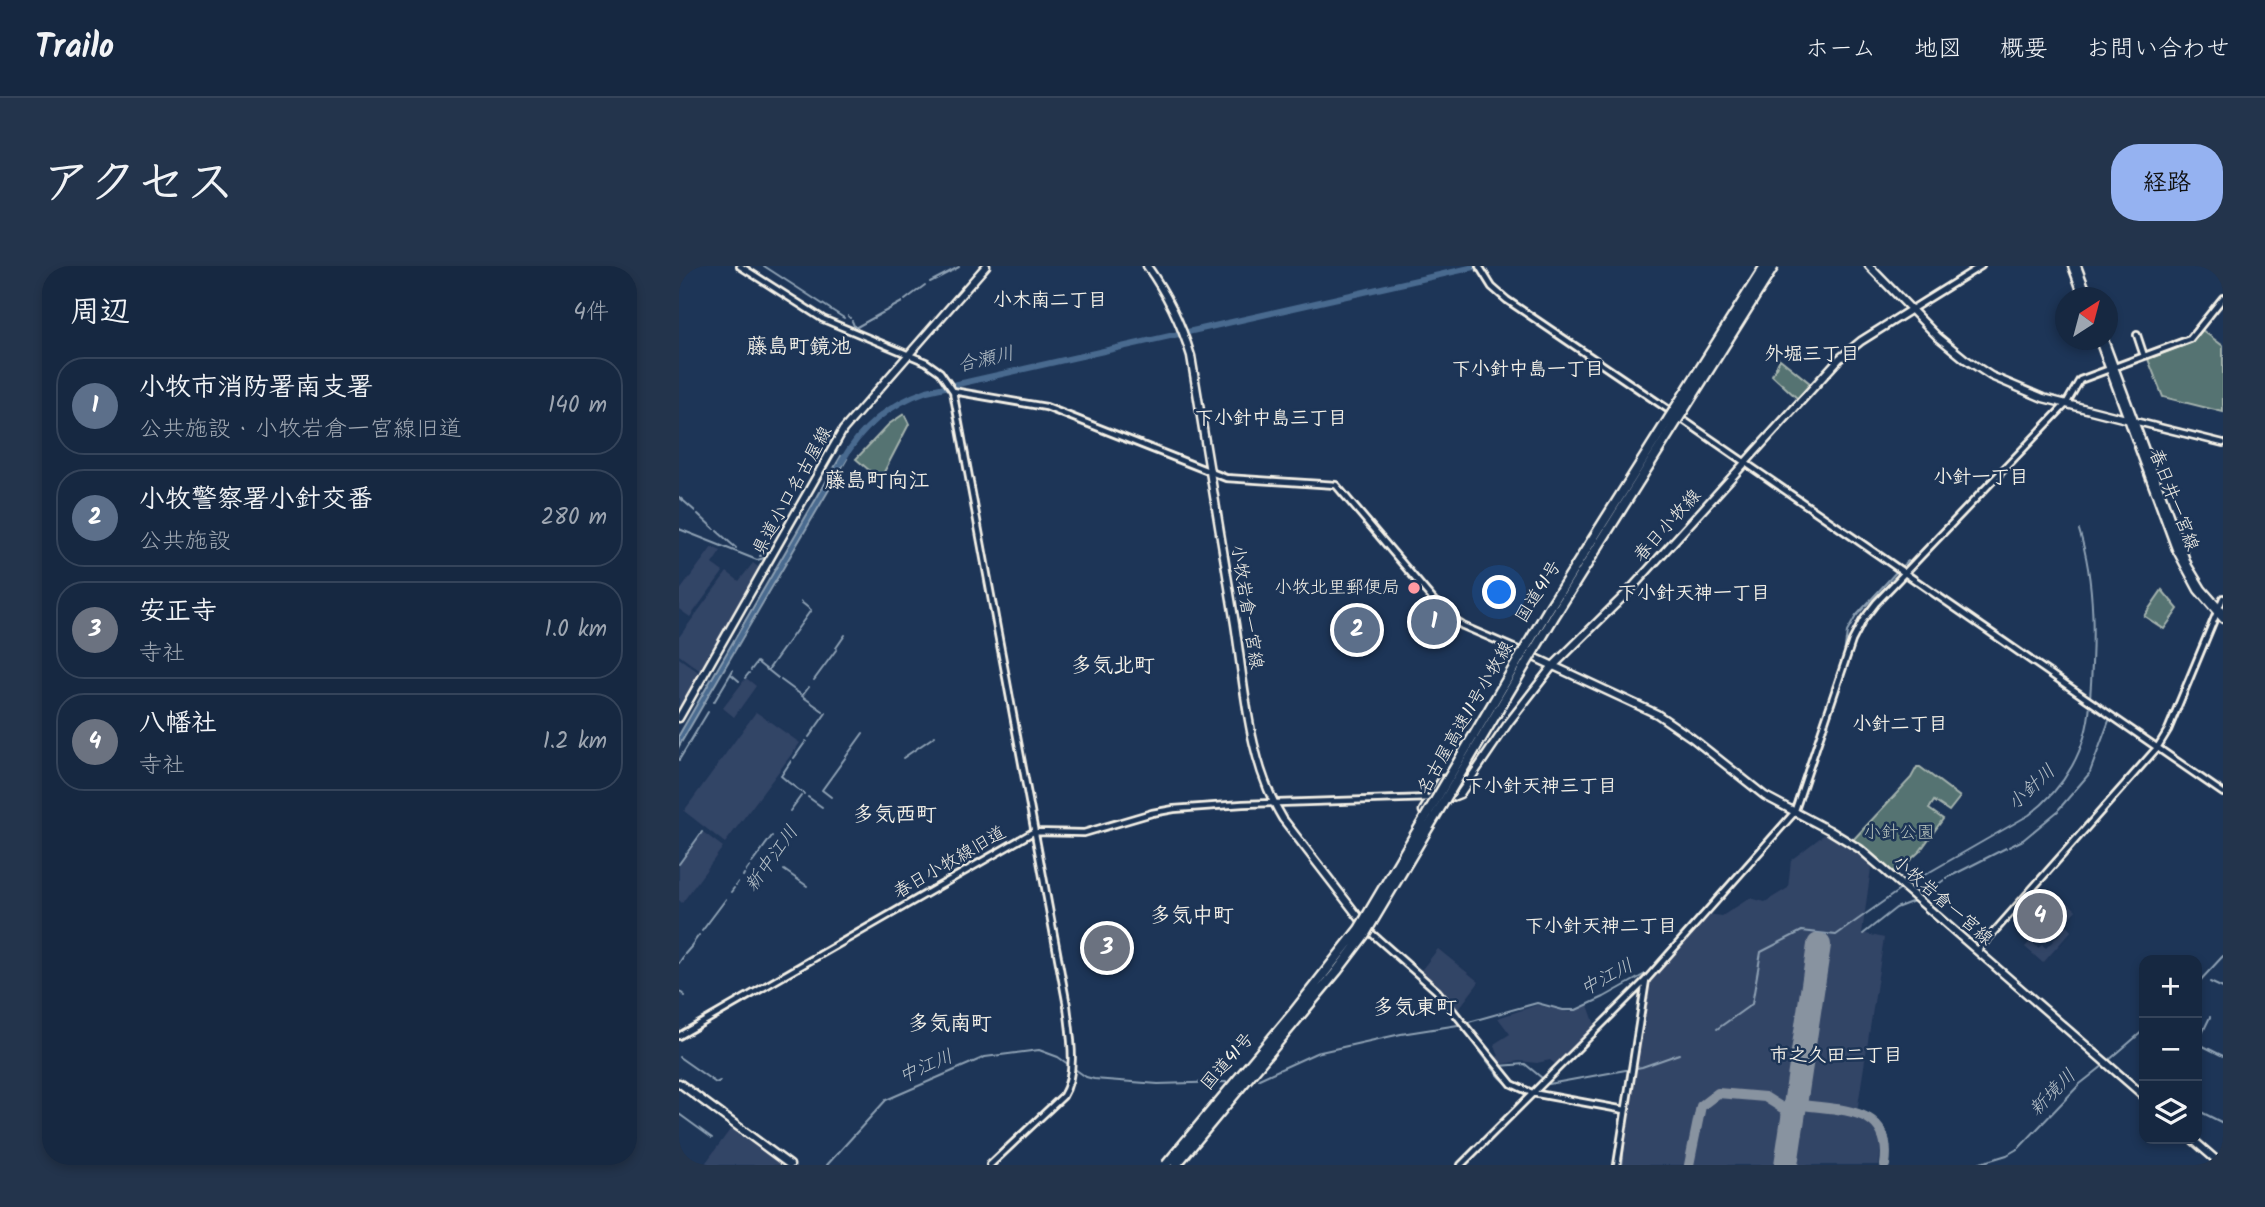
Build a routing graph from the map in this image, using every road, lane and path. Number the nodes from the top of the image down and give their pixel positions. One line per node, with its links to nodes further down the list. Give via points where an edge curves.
1 (740, 266): 14 (street, via 823,319)
2 (986, 266): 14 (main road, 県道小口名古屋線)
3 (1147, 266): 25 (main road, 小牧岩倉一宮線, via 1178,316 1192,356)
4 (1479, 266): 19 (street, via 1507,300)
5 (1769, 266): 19 (highway, 国道41号); 20 (highway, 国道41号); 36 (highway, 名古屋高速11号小牧線, bridge, via 1548,610); 40 (highway, 名古屋高速11号小牧線, bridge)
6 (1868, 266): 11 (main road)
7 (1981, 266): 11 (street)
8 (2074, 266): 9 (main road)
9 (2083, 287)
10 (2223, 298): 15 (street, via 2190,340)
11 (1912, 309): 18 (main road, via 1978,368 2024,391); 24 (main road, 春日小牧線, via 1839,359)
12 (2137, 335): 15 (street)
13 (2106, 350): 16 (main road, 春日井一宮線)
14 (910, 354): 17 (street, via 934,367); 33 (main road, 県道小口名古屋線, via 843,430)
15 (2144, 356): 16 (street)
16 (2112, 368): 18 (street, via 2080,380); 21 (main road, 春日井一宮線)
17 (953, 391): 25 (street, via 1046,407); 41 (street)
18 (2066, 404): 21 (main road); 26 (street)
19 (1670, 411): 20 (street); 23 (highway, 国道41号)
20 (1681, 418): 24 (street); 31 (highway, 国道41号)
21 (2131, 420): 22 (street); 28 (main road, 春日井一宮線, via 2180,559 2198,590)
22 (2223, 443)
23 (1650, 444): 30 (highway, 国道41号); 36 (highway, bridge, via 1443,794)
24 (1745, 463): 26 (street); 32 (main road, 春日小牧線, via 1628,592)
25 (1210, 472): 30 (street, via 1244,480 1336,485 1447,615); 38 (main road, 小牧岩倉一宮線, via 1257,755)
26 (1901, 570): 34 (street); 39 (street, via 1856,634)
27 (2223, 598): 28 (street)
28 (2219, 611): 29 (main road, 春日井一宮線); 34 (street)
29 (2223, 619)
30 (1521, 651): 31 (main road, 小牧岩倉一宮線); 36 (highway, 国道41号)
31 (1533, 657): 32 (main road, 小牧岩倉一宮線); 37 (highway, 国道41号)
32 (1553, 666): 37 (main road, 春日小牧線, via 1465,790); 39 (main road, 小牧岩倉一宮線, via 1657,714)
33 (679, 718)
34 (2157, 747): 35 (street); 44 (street)
35 (2223, 793)
36 (1435, 797): 37 (main road); 38 (street, 春日小牧線旧道); 42 (highway, 国道41号); 55 (highway, 名古屋高速11号小牧線, bridge, via 1359,929)
37 (1450, 798): 43 (highway, 国道41号)
38 (1274, 804): 41 (street, 春日小牧線旧道, via 1161,811 1078,834); 42 (main road, 小牧岩倉一宮線)
39 (1794, 813): 44 (main road, 小牧岩倉一宮線, via 1860,849); 45 (street)
40 (1436, 816): 47 (highway, bridge, via 1364,928); 56 (highway, 名古屋高速11号小牧線, bridge, via 1349,956)
41 (1033, 832): 46 (street, 春日小牧線旧道); 54 (street, via 1067,1006 1070,1070 1061,1099)
42 (1361, 920): 43 (main road, 小牧岩倉一宮線); 55 (highway, 国道41号)
43 (1369, 931): 47 (highway, 国道41号); 50 (street, via 1437,991 1504,1077)
44 (1977, 951): 49 (main road, 小牧岩倉一宮線)
45 (1646, 980): 50 (street); 51 (street)
46 (679, 1036)
47 (1257, 1071): 56 (highway, 国道41号)
48 (679, 1083): 53 (main road)
49 (2139, 1092)
50 (1530, 1095): 51 (street); 57 (street)
51 (1625, 1110): 58 (street)
52 (2198, 1144): 59 (main road)
53 (790, 1165)
54 (990, 1165)
55 (1166, 1165)
56 (1177, 1165)
57 (1461, 1165)
58 (1617, 1165)
59 (2222, 1165)

